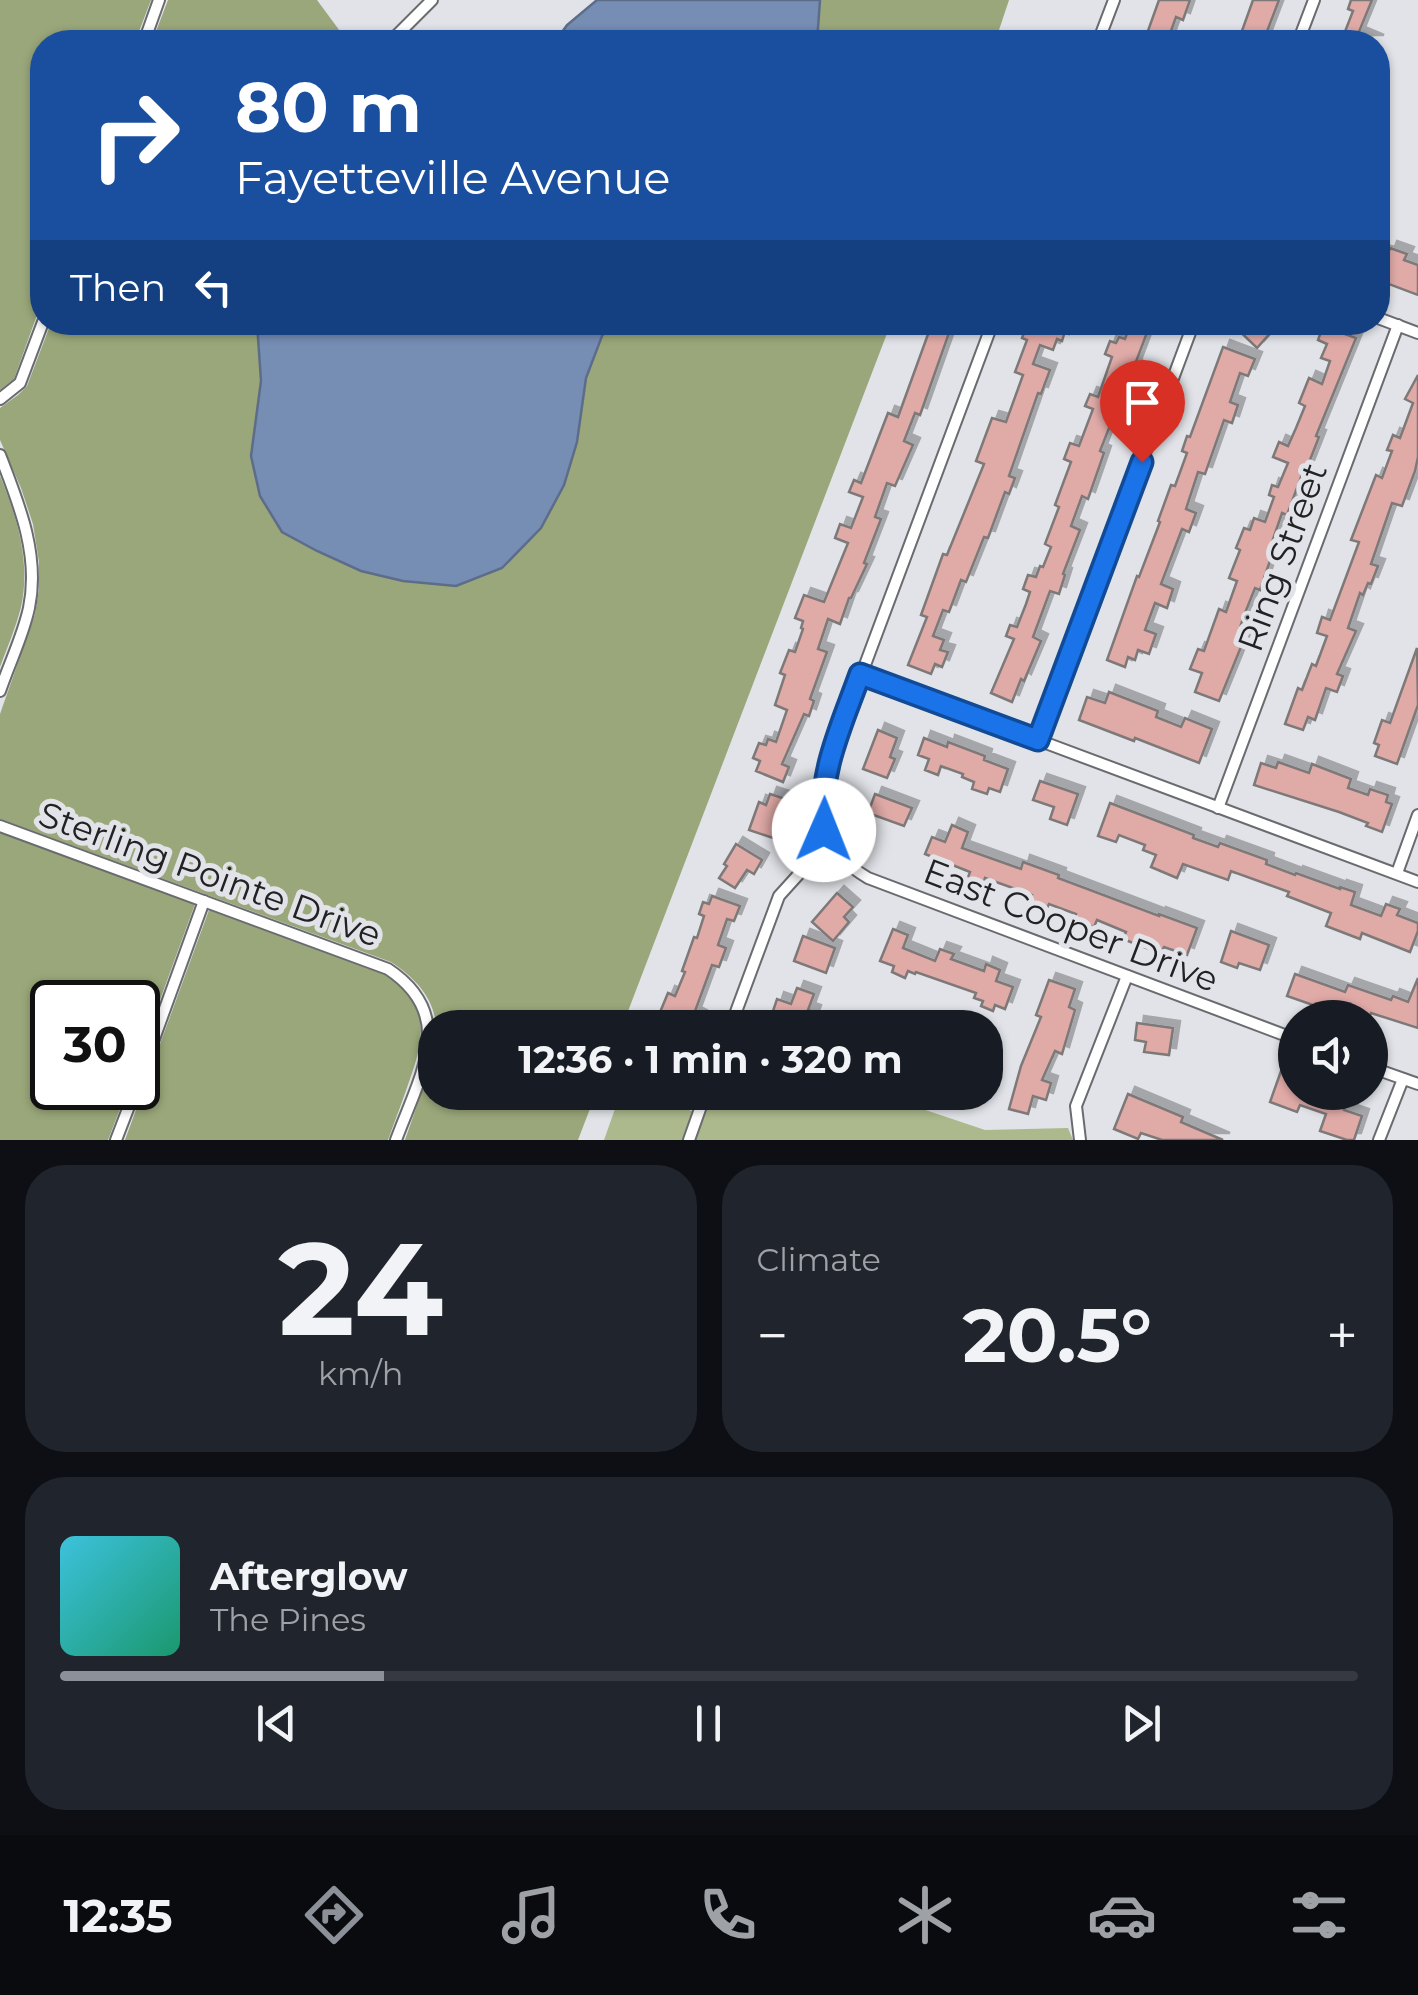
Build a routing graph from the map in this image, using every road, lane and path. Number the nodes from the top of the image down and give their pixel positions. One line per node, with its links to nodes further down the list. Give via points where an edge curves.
1 (159, 0): 5 (street)
2 (432, 0): 6 (street)
3 (1114, 0): 7 (street)
4 (1314, 0): 8 (street)
5 (148, 30)
6 (402, 30)
7 (1103, 30)
8 (1303, 30)
9 (1390, 322): 10 (street)
10 (1398, 325): 11 (street); 20 (street, Ring Street)
11 (1418, 333)
12 (38, 335): 15 (street, via 20,382)
13 (988, 335): 17 (street)
14 (1189, 335): 19 (street)
15 (0, 399)
16 (0, 456): 18 (street, via 32,562 28,611)
17 (860, 674): 19 (street); 23 (street, via 821,804)
18 (0, 690)
19 (1038, 740): 20 (street)
20 (1218, 808): 24 (street)
21 (1418, 816): 24 (street)
22 (0, 826): 26 (street, Sterling Pointe Drive)
23 (834, 851): 27 (street, East Cooper Drive, via 868,878); 28 (street, via 808,864 779,896)
24 (1396, 873): 25 (street)
25 (1418, 882)
26 (204, 901): 29 (street); 37 (street, Sterling Pointe Drive, via 388,968 419,996 429,1022 428,1052)
27 (1127, 976): 30 (street, East Cooper Drive); 39 (street, via 1076,1106)
28 (737, 1010)
29 (160, 1022)
30 (1278, 1032)
31 (1388, 1073): 32 (street)
32 (1403, 1079): 33 (street); 40 (street)
33 (1418, 1084)
34 (127, 1110): 36 (street)
35 (700, 1110): 38 (street)
36 (116, 1140)
37 (396, 1140)
38 (689, 1140)
39 (1080, 1140)
40 (1380, 1140)

